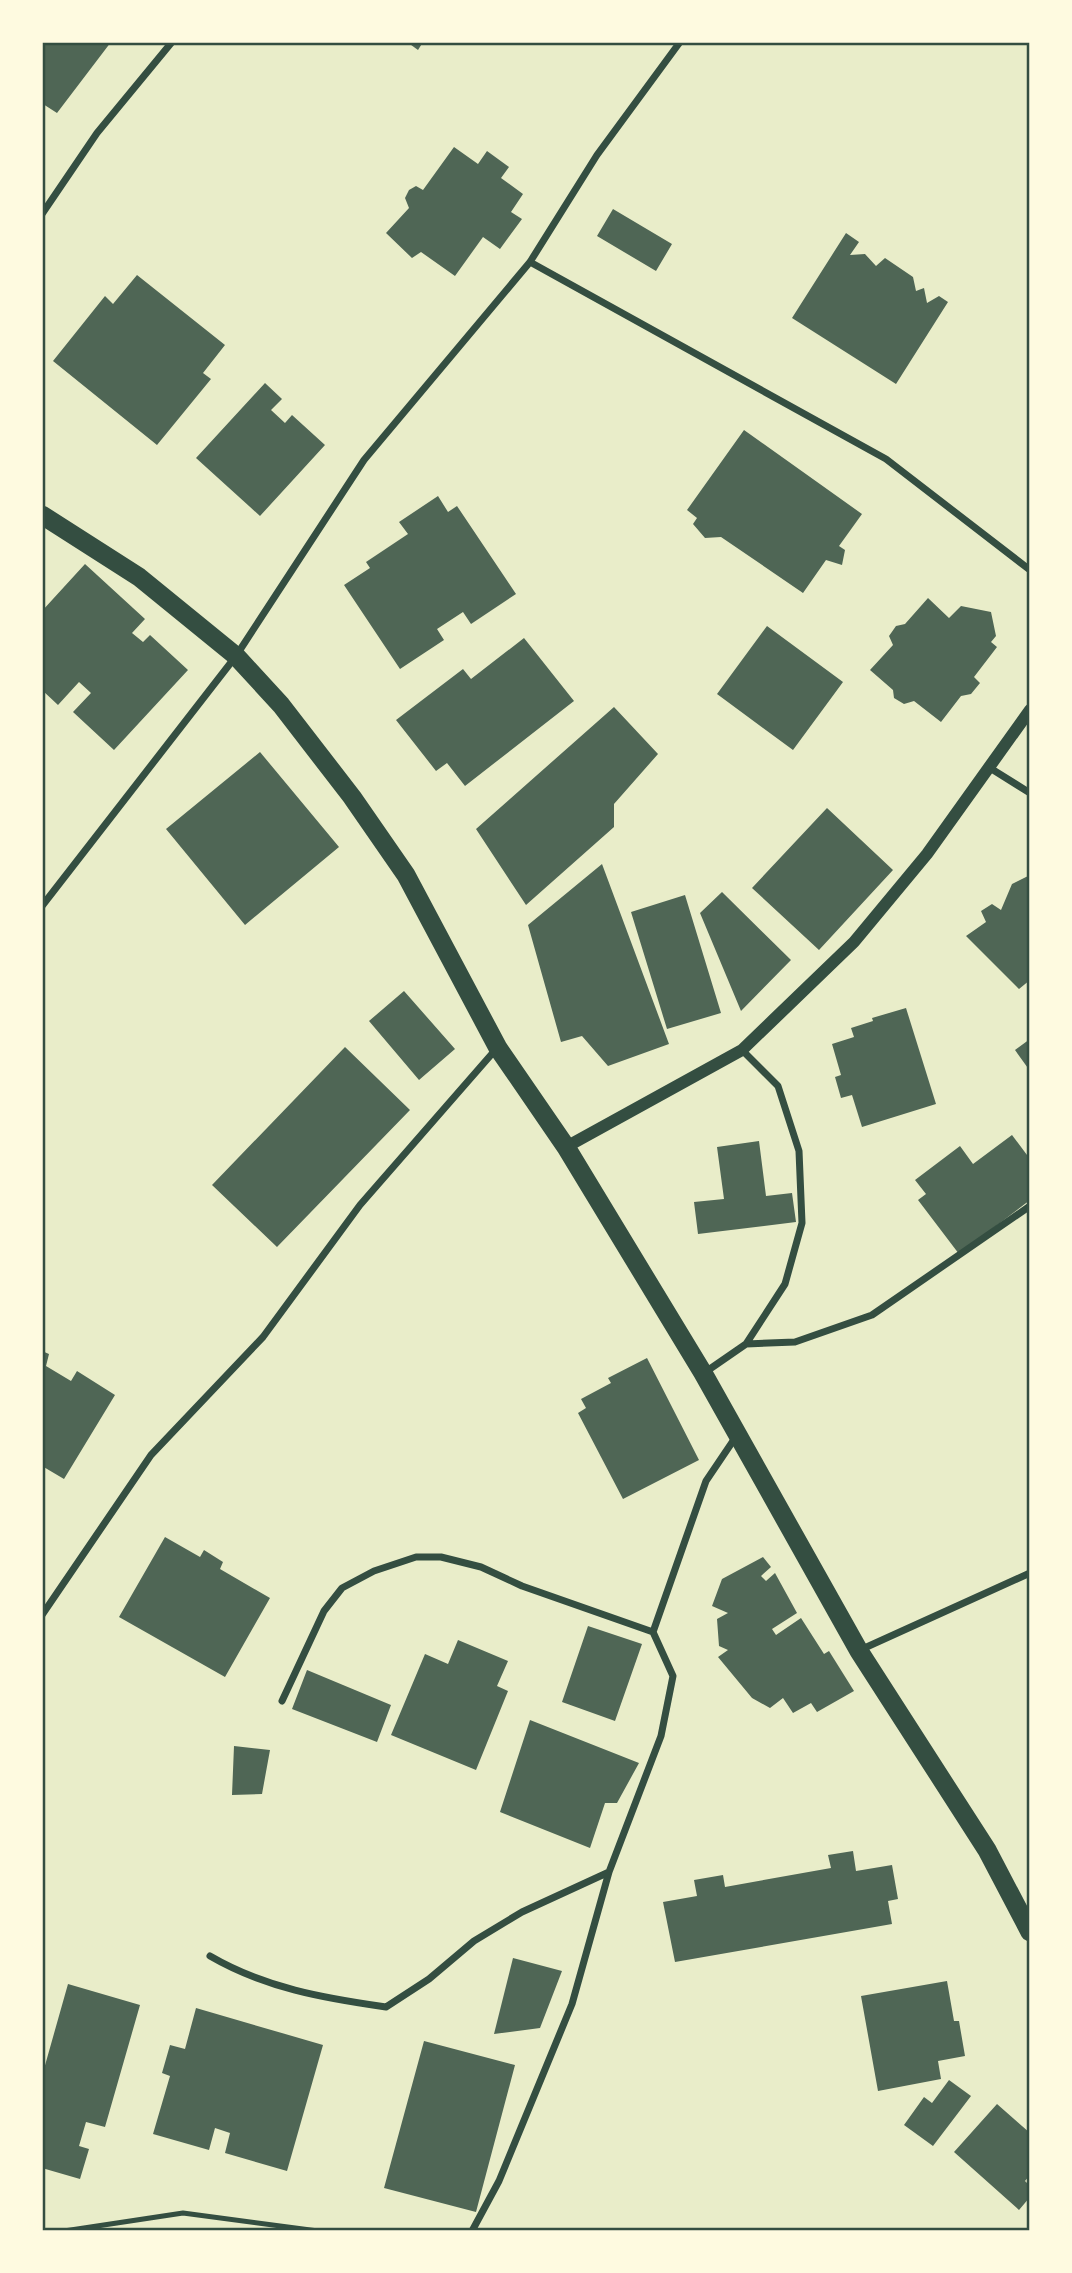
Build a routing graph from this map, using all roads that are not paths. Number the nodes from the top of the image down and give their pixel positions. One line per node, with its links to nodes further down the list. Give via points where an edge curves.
1 (172, 42): 3 (street, via 97,134)
2 (680, 42): 4 (street, via 597,155)
3 (42, 214)
4 (530, 262): 6 (street, via 886,459); 7 (street, via 364,460)
5 (42, 515): 7 (highway, via 139,577)
6 (1030, 570)
7 (236, 656): 11 (street); 12 (highway, via 281,705 406,875)
8 (1030, 710): 9 (street)
9 (990, 768): 10 (street); 13 (street, via 854,942)
10 (1030, 793)
11 (42, 906)
12 (498, 1048): 14 (highway); 20 (street, via 360,1205 263,1337 151,1455)
13 (742, 1050): 14 (street); 16 (street, via 778,1086 799,1151 802,1223 785,1284)
14 (566, 1147): 17 (highway)
15 (1030, 1206): 16 (street, via 872,1315 795,1342)
16 (746, 1344): 17 (street)
17 (703, 1373): 18 (highway)
18 (738, 1434): 21 (street, via 706,1482); 22 (highway)
19 (1030, 1573): 22 (street)
20 (42, 1615)
21 (653, 1632): 23 (street, via 481,1567 441,1557 416,1557 342,1588 324,1611); 24 (street, via 673,1676 661,1737)
22 (859, 1651): 25 (highway, via 987,1850)
23 (282, 1701)
24 (609, 1872): 26 (street, via 522,1912 474,1941 386,2007 277,1987); 29 (street, via 572,2004 499,2181)
25 (1030, 1932)
26 (210, 1956)
27 (64, 2231): 28 (lane, via 183,2213)
28 (318, 2231)
29 (472, 2231)

